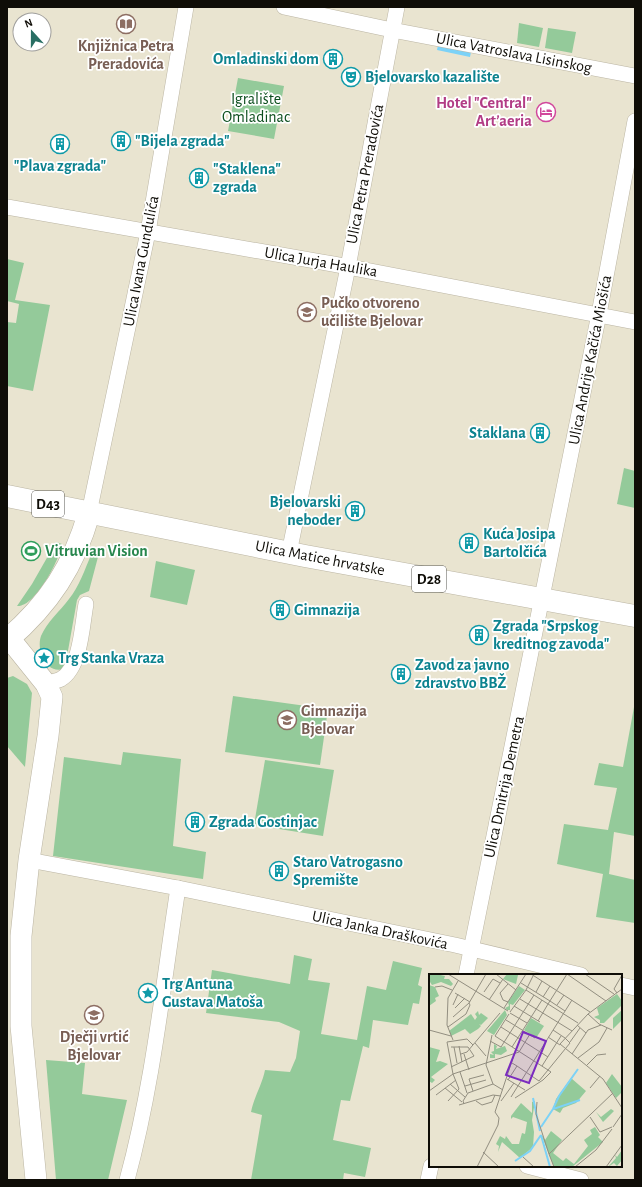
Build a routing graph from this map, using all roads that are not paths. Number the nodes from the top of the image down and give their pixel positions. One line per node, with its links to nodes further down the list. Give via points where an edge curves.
1 (186, 7): 8 (street, Ulica Ivana Gundulića)
2 (284, 7): 4 (street, Ulica Vatroslava Lisinskog)
3 (397, 7): 4 (street, Ulica Petra Preradovića)
4 (392, 30): 5 (street, Ulica Vatroslava Lisinskog); 9 (street, Ulica Petra Preradovića)
5 (635, 76)
6 (635, 121): 10 (street, Ulica Andrije Kačića Miošića)
7 (7, 207): 8 (street, Ulica Jurja Haulika)
8 (148, 232): 9 (street, Ulica Jurja Haulika); 13 (street, Ulica Ivana Gundulića)
9 (348, 267): 10 (street, Ulica Jurja Haulika); 14 (street, Ulica Petra Preradovića)
10 (599, 314): 11 (street, Ulica Jurja Haulika); 15 (street, Ulica Andrije Kačića Miošića)
11 (635, 322)
12 (7, 496): 13 (main road, Ulica Matice hrvatske / D43)
13 (89, 513): 14 (main road, Ulica Matice hrvatske / D28); 18 (main road, D43, via 82,537 49,599)
14 (289, 553): 15 (main road, Ulica Matice hrvatske / D28)
15 (542, 599): 17 (main road, Ulica Matice hrvatske / D28); 22 (street, Ulica Dmitrija Demetra)
16 (86, 604): 19 (street, via 76,660 70,671)
17 (635, 616)
18 (8, 639): 19 (street)
19 (46, 684): 20 (street, via 52,697)
20 (29, 860): 21 (street); 29 (street, via 21,936 21,1026)
21 (178, 888): 22 (street, Ulica Janka Draškovića); 30 (street, via 153,1053)
22 (471, 948): 23 (street, Ulica Dmitrija Demetra); 24 (street, Ulica Janka Draškovića)
23 (466, 974)
24 (577, 974)
25 (622, 985): 26 (street)
26 (635, 988)
27 (431, 1167): 31 (street)
28 (531, 1167): 32 (street)
29 (36, 1180)
30 (127, 1180)
31 (428, 1180)
32 (581, 1180)

